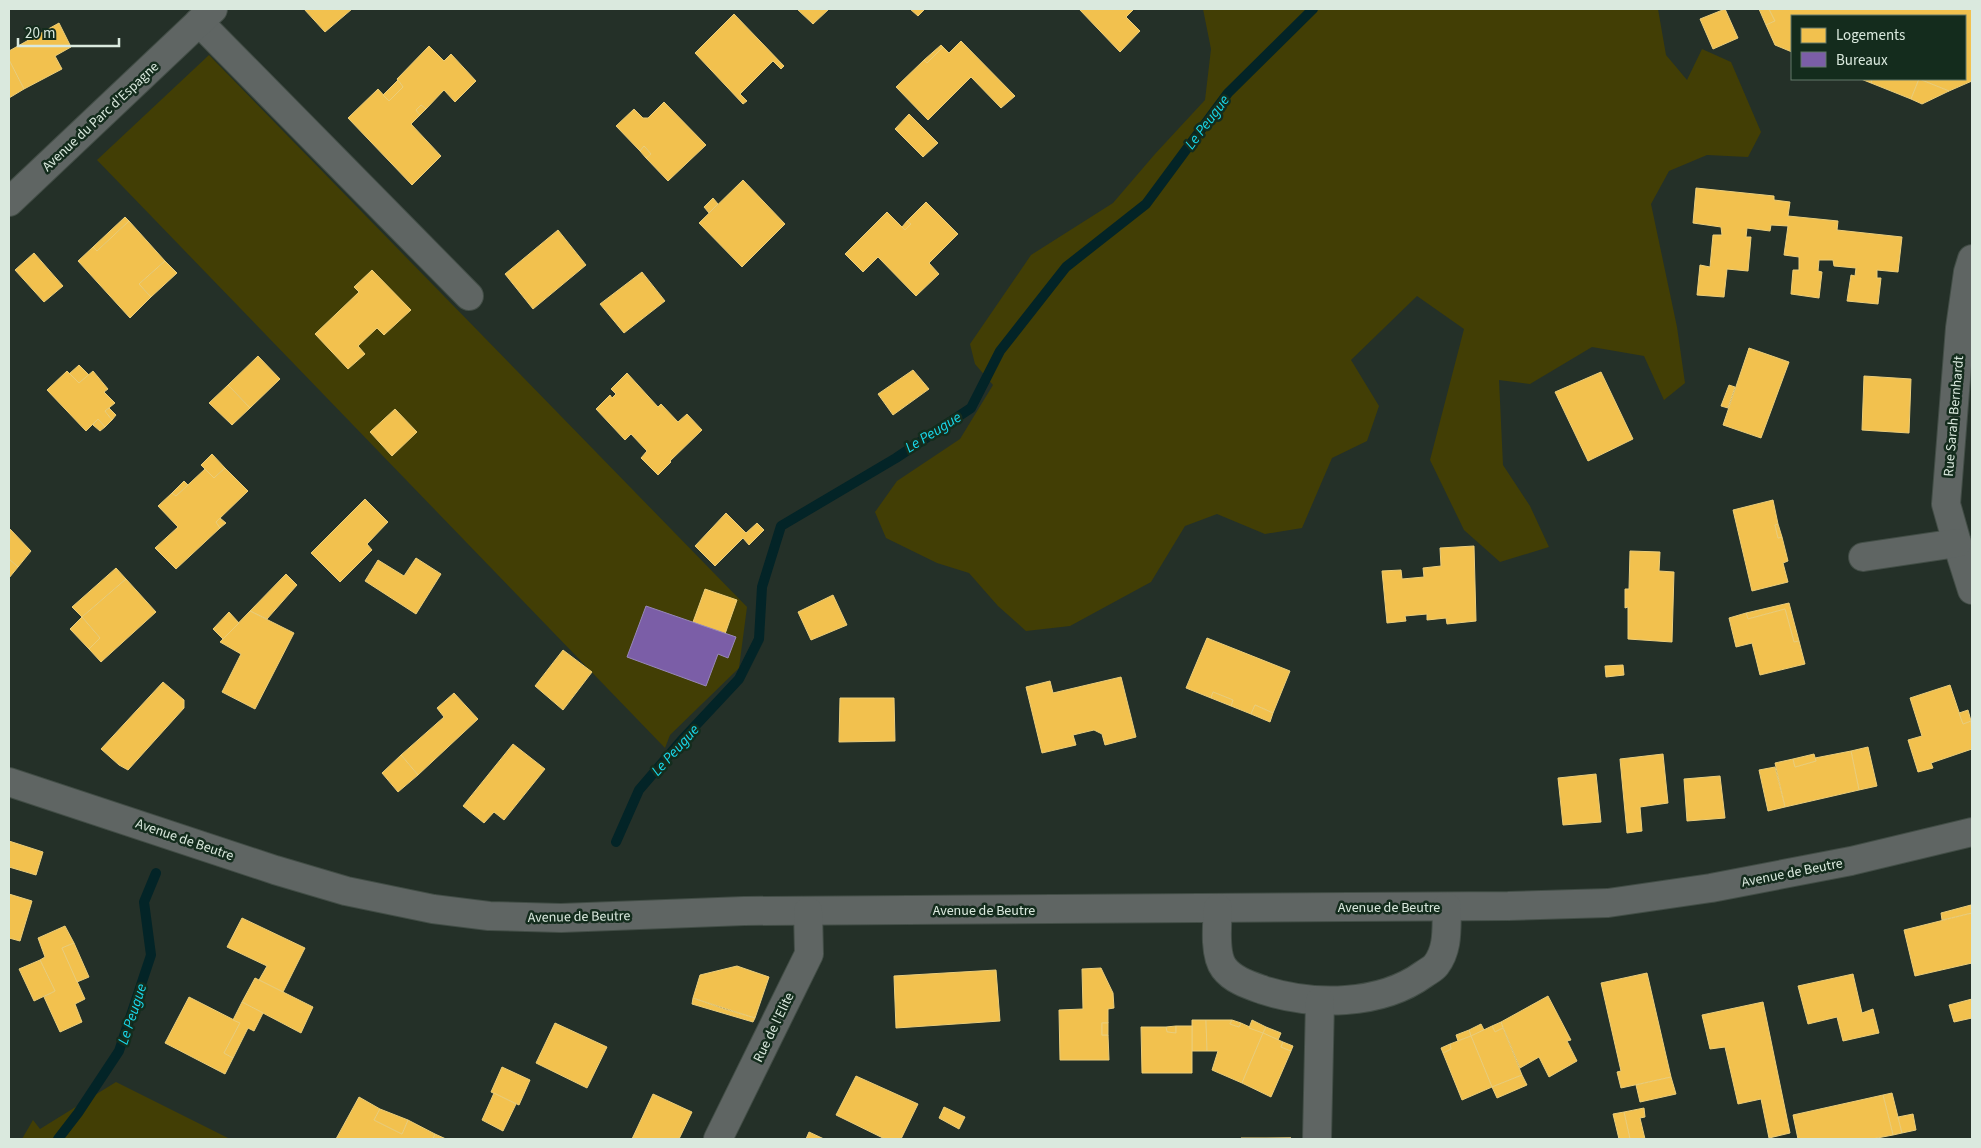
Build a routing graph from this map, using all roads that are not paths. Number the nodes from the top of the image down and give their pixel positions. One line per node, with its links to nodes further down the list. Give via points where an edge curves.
1 (206, 15): 2 (street, Avenue du Parc d'Espagne); 4 (street)
2 (9, 202)
3 (1972, 259): 5 (street, Rue Sarah Bernhardt, via 1960,328 1946,504)
4 (469, 296)
5 (1957, 543): 6 (street); 7 (street, Rue Sarah Bernhardt)
6 (1863, 557)
7 (1972, 590)
8 (9, 782): 12 (street, Avenue de Beutre, via 275,870 346,891 433,909 489,916 562,918)
9 (1972, 832): 10 (street, Avenue de Beutre, via 1806,870 1616,902)
10 (1446, 907): 11 (street, Avenue de Beutre); 13 (street, via 1446,947 1435,966 1411,984 1380,994)
11 (1218, 908): 12 (street, Avenue de Beutre); 13 (street, via 1217,946 1223,967 1244,984 1278,995)
12 (808, 911): 14 (street, Rue de l'Elite, via 809,954)
13 (1320, 1001): 15 (street)
14 (718, 1139)
15 (1317, 1139)

